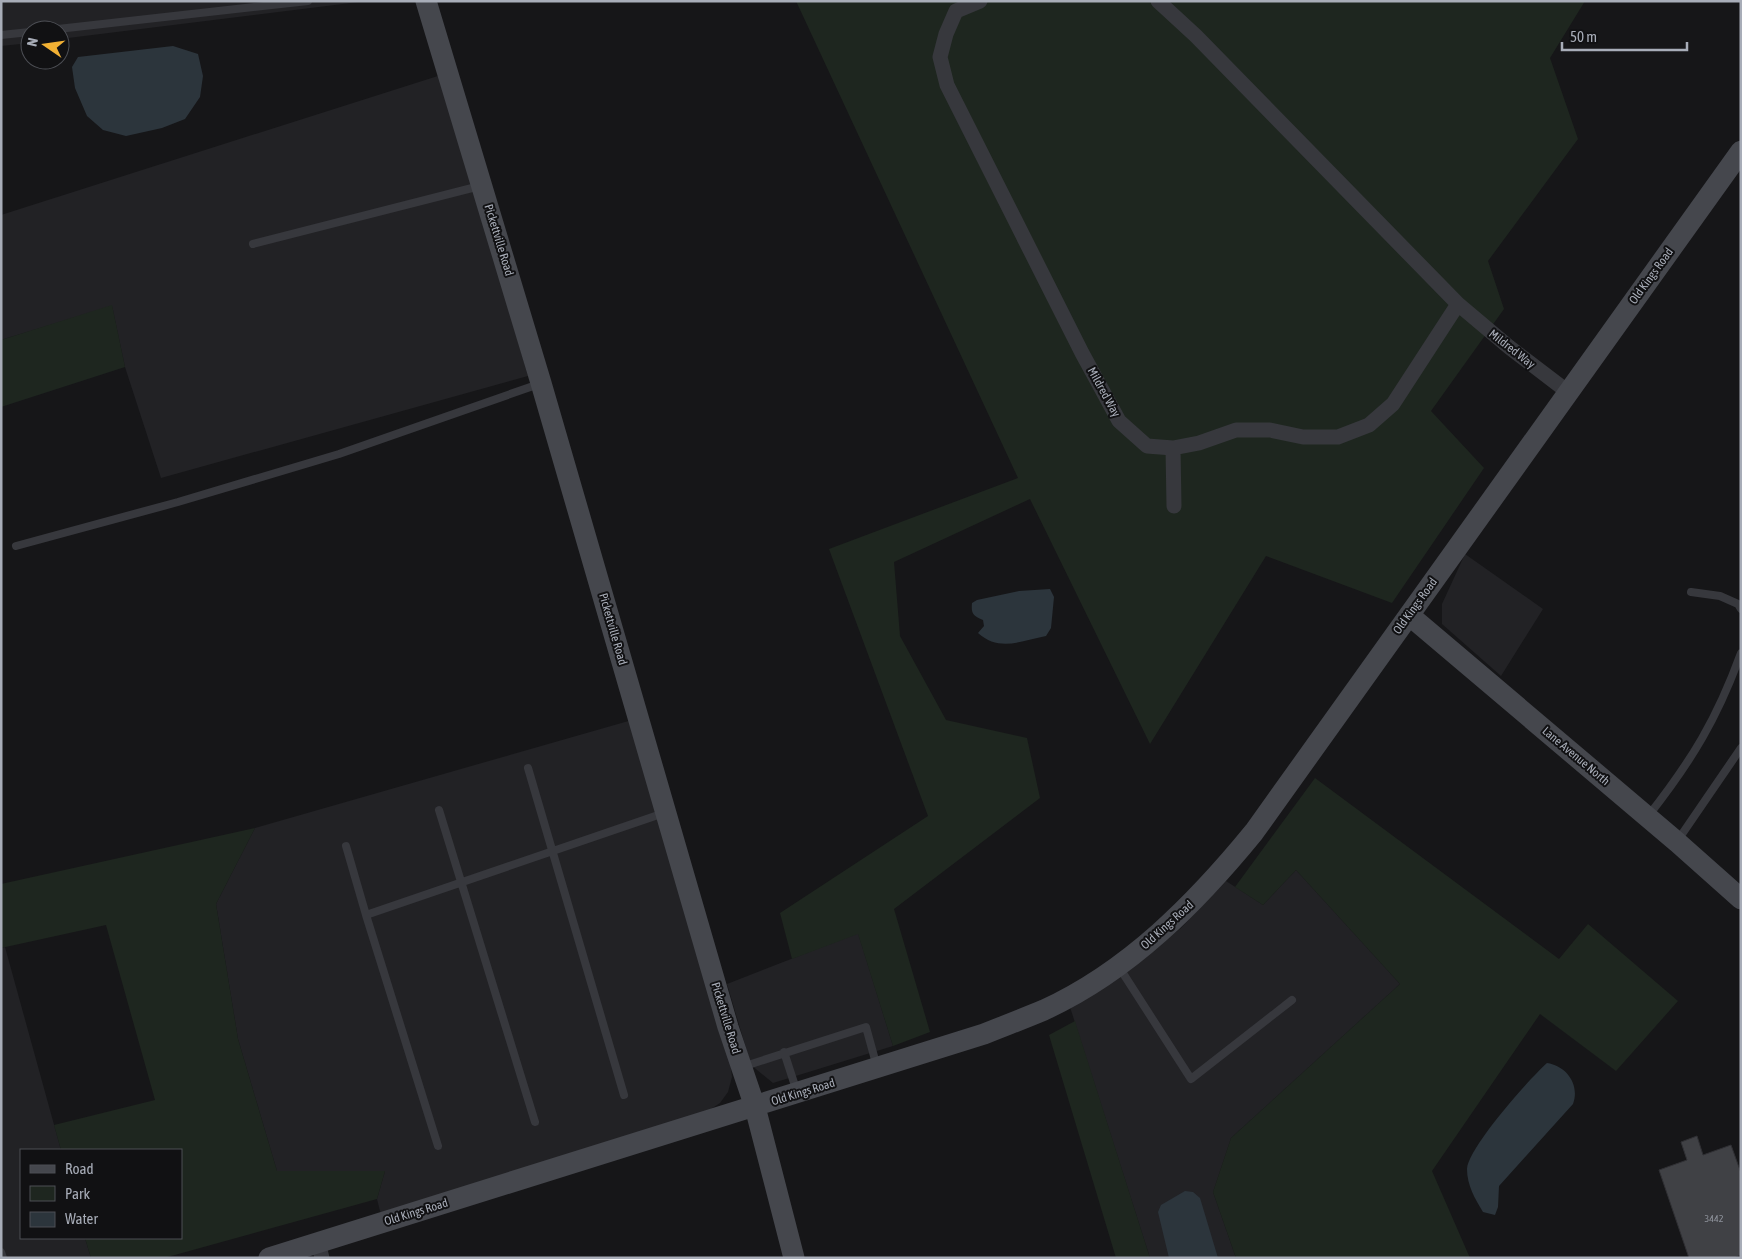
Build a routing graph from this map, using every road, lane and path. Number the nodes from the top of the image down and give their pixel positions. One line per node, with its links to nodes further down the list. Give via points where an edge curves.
1 (308, 1): 5 (lane)
2 (426, 1): 9 (main road, Pickettville Road)
3 (980, 1): 14 (street, Mildred Way, via 956,11 946,34 940,57 947,85 1119,421 1147,446)
4 (1158, 1): 11 (street, Mildred Way)
5 (70, 28)
6 (20, 33): 7 (lane)
7 (1, 34)
8 (1741, 151): 13 (main road, Old Kings Road)
9 (482, 185): 10 (lane); 12 (main road, Pickettville Road)
10 (253, 244)
11 (1458, 304): 13 (street, Mildred Way); 14 (street, Mildred Way, via 1393,404 1370,425 1338,437 1303,438 1270,430 1236,430)
12 (542, 383): 16 (lane, via 339,454); 24 (main road, Pickettville Road)
13 (1568, 392): 19 (main road, Old Kings Road)
14 (1173, 448): 15 (street)
15 (1174, 506)
16 (16, 546)
17 (1691, 592): 18 (lane, via 1720,596 1738,604)
18 (1741, 609)
19 (1409, 615): 25 (main road, Lane Avenue North); 32 (main road, Old Kings Road, via 1254,832 1217,877 1177,918)
20 (1741, 653): 25 (lane, via 1713,722 1683,771)
21 (1741, 748): 26 (lane)
22 (528, 768): 28 (lane)
23 (439, 810): 29 (lane)
24 (666, 812): 28 (lane); 35 (main road, Pickettville Road)
25 (1647, 816): 26 (main road, Lane Avenue North)
26 (1677, 842): 30 (main road, Lane Avenue North)
27 (346, 846): 31 (lane)
28 (552, 851): 29 (lane); 38 (lane)
29 (461, 883): 31 (lane); 40 (lane)
30 (1741, 899)
31 (366, 915): 41 (lane)
32 (1118, 965): 33 (lane, via 1191,1079); 36 (main road, Old Kings Road, via 1045,1009 984,1034)
33 (1292, 1000)
34 (784, 1052): 35 (lane); 36 (lane, via 866,1028); 37 (lane)
35 (741, 1067): 39 (main road, Pickettville Road)
36 (878, 1069): 37 (main road, Old Kings Road)
37 (798, 1094): 39 (main road, Old Kings Road)
38 (624, 1095)
39 (755, 1107): 42 (main road, Old Kings Road); 46 (main road, Pickettville Road)
40 (535, 1122)
41 (438, 1146)
42 (320, 1250): 45 (main road, Old Kings Road)
43 (1, 1252): 44 (lane)
44 (3, 1258)
45 (268, 1258)
46 (794, 1258)

